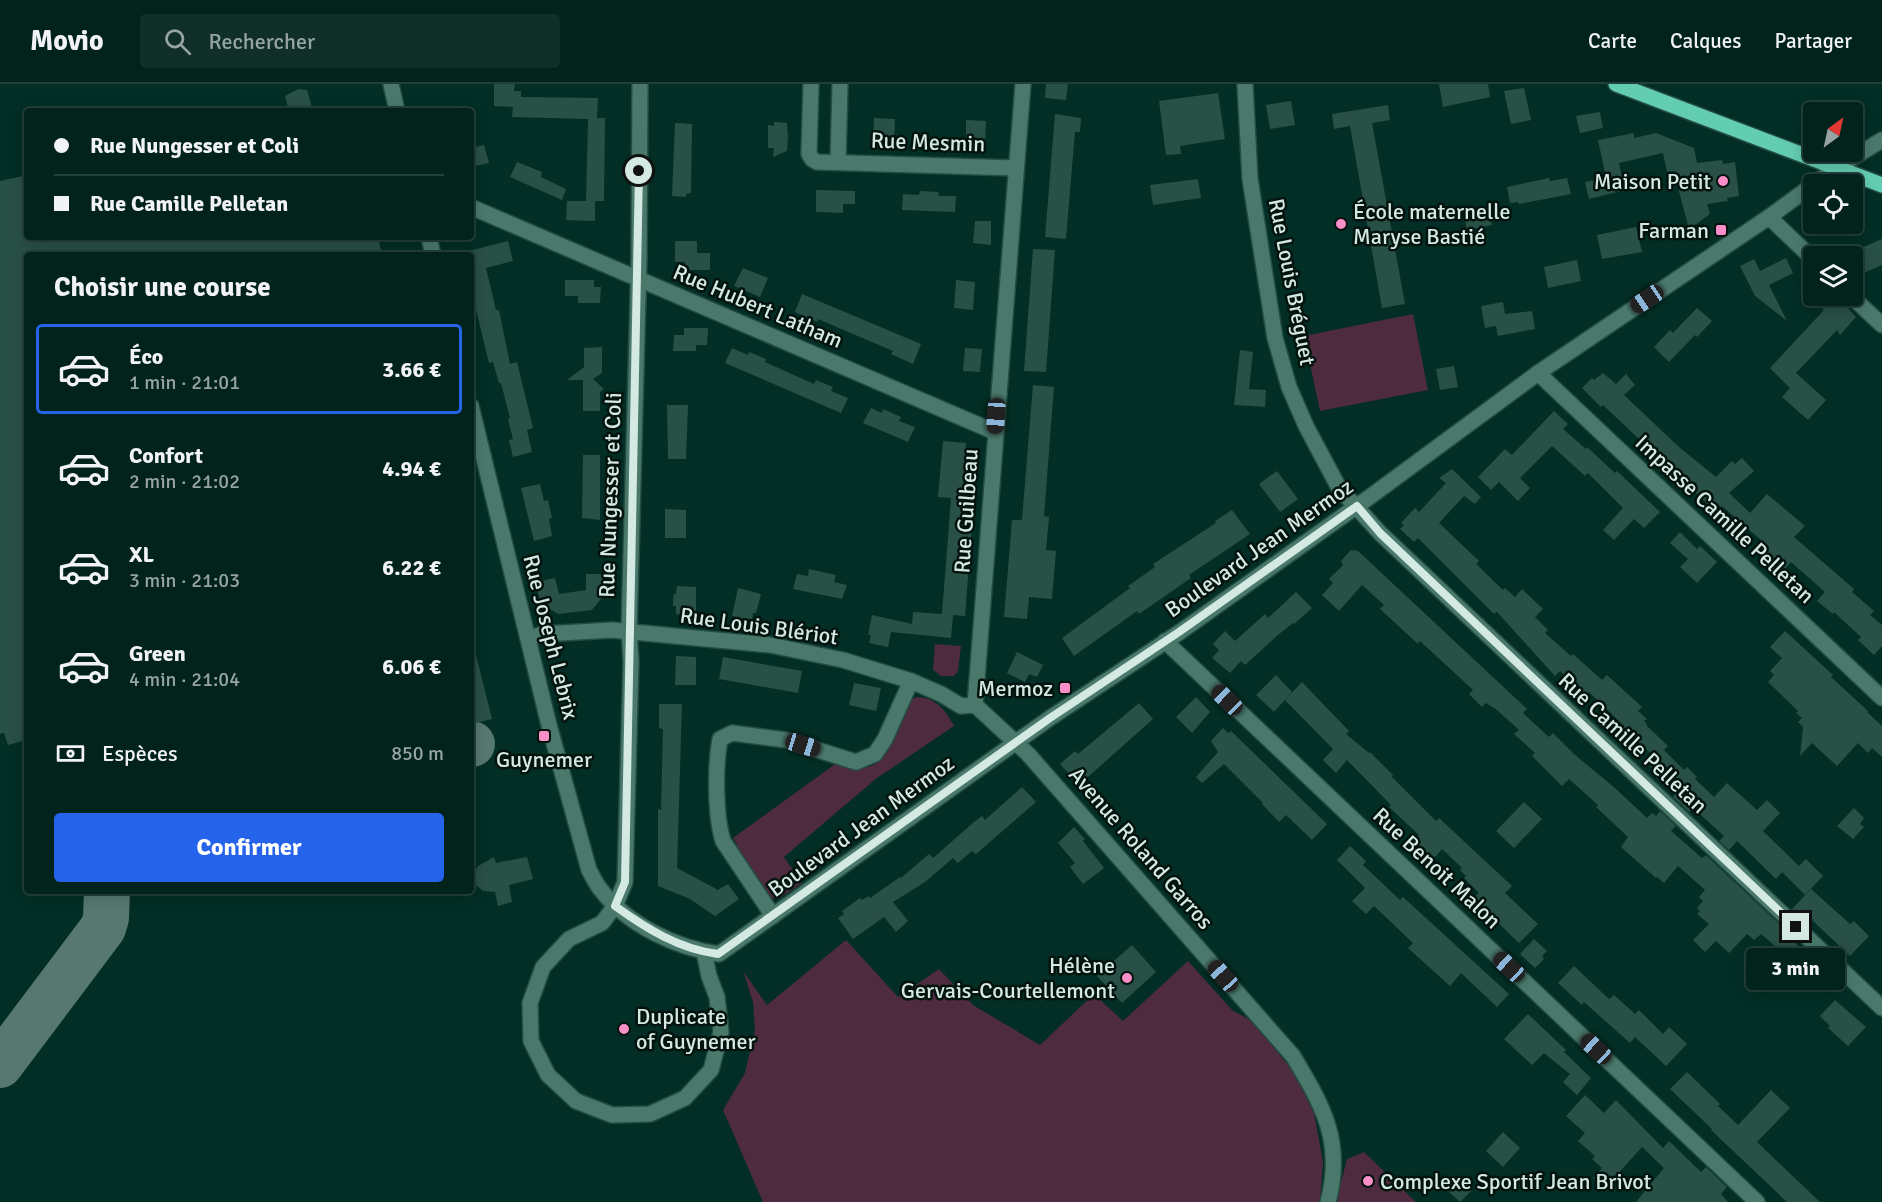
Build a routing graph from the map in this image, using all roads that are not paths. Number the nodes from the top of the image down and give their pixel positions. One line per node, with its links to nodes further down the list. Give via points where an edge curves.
1 (391, 84): 8 (street)
2 (640, 84): 17 (street, Rue Nungesser et Coli)
3 (811, 84): 10 (street, Rue Mesmin, via 809,154 818,162)
4 (840, 84): 10 (street, Rue Mesmin)
5 (1023, 84): 11 (street, Rue Guilbeau)
6 (1245, 84): 23 (street, Rue Louis Bréguet, via 1250,179 1275,338 1289,387 1306,426 1339,488)
7 (1616, 84): 12 (main road)
8 (397, 108)
9 (1882, 140): 12 (street, Boulevard Jean Mermoz)
10 (838, 162): 11 (street, Rue Mesmin)
11 (1016, 168): 22 (street, Rue Guilbeau)
12 (1836, 168): 13 (main road); 15 (street, Boulevard Jean Mermoz)
13 (1882, 185)
14 (474, 208): 17 (street, Rue Hubert Latham)
15 (1768, 218): 16 (street); 20 (street, Boulevard Jean Mermoz)
16 (1803, 250)
17 (638, 279): 22 (street, Rue Hubert Latham); 24 (street, Rue Nungesser et Coli)
18 (1862, 306): 19 (street)
19 (1882, 325)
20 (1538, 373): 23 (street, Boulevard Jean Mermoz); 28 (street, Impasse Camille Pelletan)
21 (474, 418): 25 (street, Rue Joseph Lebrix)
22 (995, 432): 29 (street, Rue Guilbeau)
23 (1357, 506): 26 (street, Boulevard Jean Mermoz); 34 (street, Rue Camille Pelletan, via 1405,557)
24 (628, 631): 25 (street, Rue Louis Blériot); 27 (street, Rue Louis Blériot, via 807,651); 31 (street, Rue Nungesser et Coli, via 631,661 625,882)
25 (529, 638): 31 (street, Rue Joseph Lebrix, via 589,870)
26 (1165, 641): 30 (street, Boulevard Jean Mermoz); 36 (street, Rue Benoit Malon)
27 (911, 681): 29 (street, Rue Louis Blériot, via 961,706); 32 (street, via 875,754 856,762 786,740 732,733 720,739 719,829)
28 (1882, 698)
29 (975, 705): 30 (street)
30 (1016, 743): 32 (street, Boulevard Jean Mermoz); 35 (street, Avenue Roland Garros, via 1293,1056 1318,1097 1333,1142)
31 (615, 906): 33 (street, via 661,936); 33 (street, via 602,923 569,939 543,967 530,1003 531,1041 548,1076 576,1101 612,1115 650,1114 685,1098 711,1070 721,1032 717,997)
32 (773, 916): 33 (street, Boulevard Jean Mermoz, via 718,954)
33 (704, 952)
34 (1882, 1008)
35 (1328, 1202)
36 (1757, 1202)

